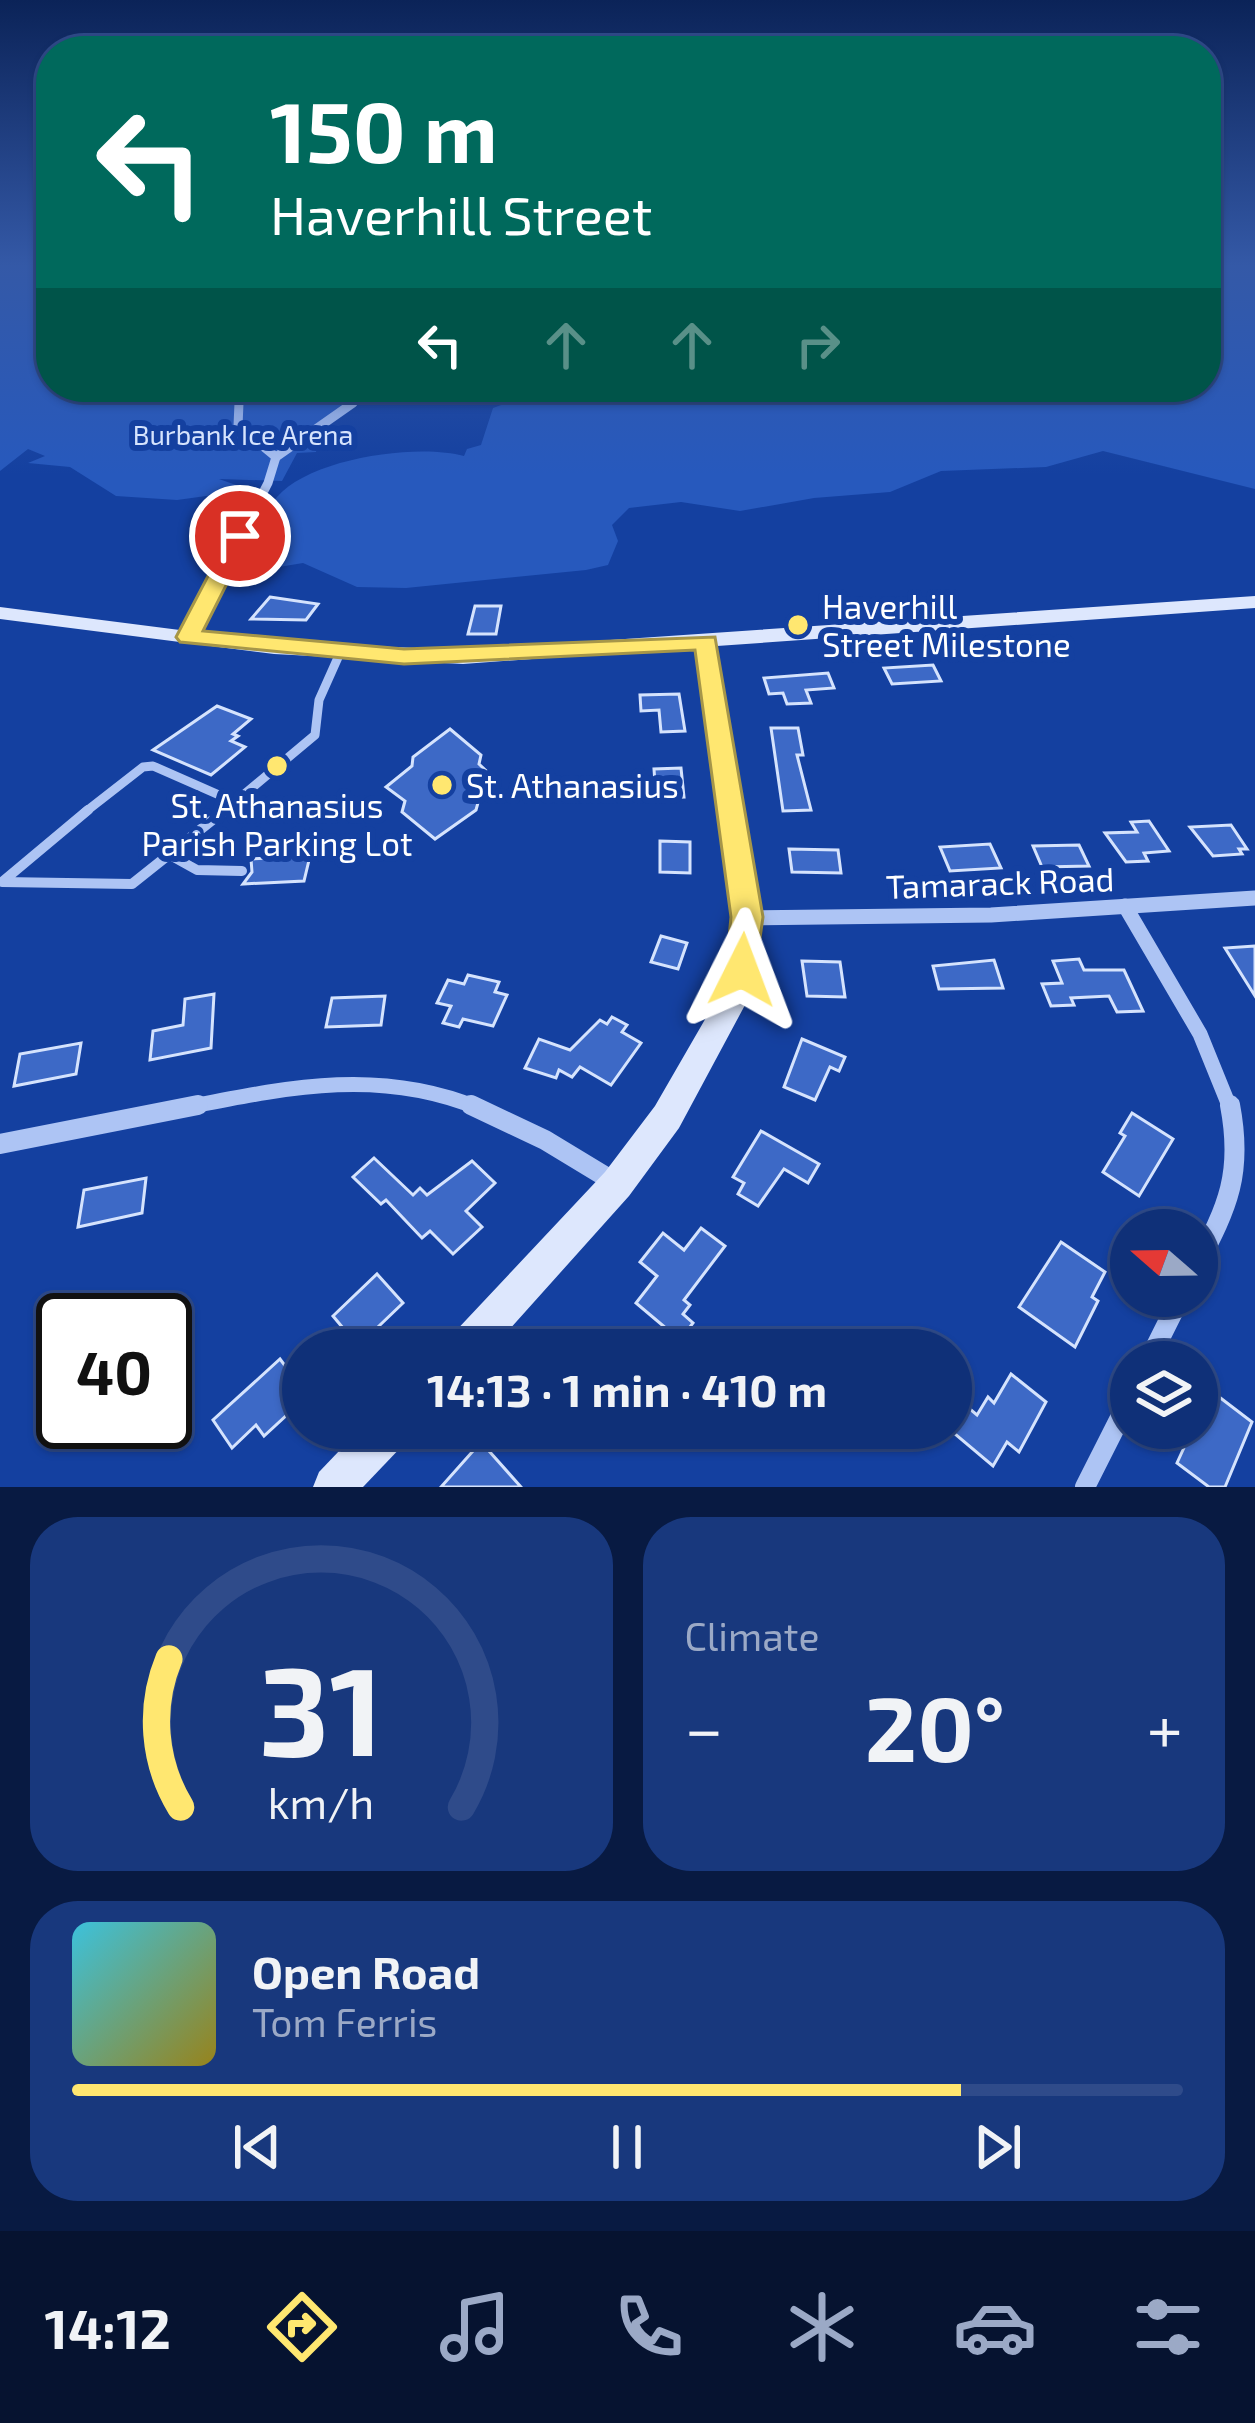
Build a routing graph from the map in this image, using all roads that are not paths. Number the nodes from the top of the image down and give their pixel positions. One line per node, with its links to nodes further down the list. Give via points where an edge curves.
1 (239, 402): 3 (street, via 238,426)
2 (354, 402): 3 (street)
3 (277, 458): 6 (street)
4 (1255, 602): 7 (street)
5 (0, 613): 6 (street)
6 (188, 637): 8 (street)
7 (706, 642): 8 (street, via 463,657); 14 (street)
8 (340, 653): 9 (lane, via 319,700 315,735)
9 (235, 802): 10 (lane); 10 (lane, via 140,768 2,881 125,886)
10 (170, 855): 11 (lane, via 197,870)
11 (242, 871)
12 (1255, 898): 13 (street, Tamarack Road)
13 (1126, 906): 14 (street, Tamarack Road); 17 (street, via 1211,1059 1235,1126 1231,1194)
14 (747, 917): 16 (street, via 728,1014)
15 (0, 1144): 16 (street, via 353,1081 503,1116)
16 (616, 1184): 18 (street)
17 (1218, 1221)
18 (484, 1329)
19 (1110, 1438): 22 (street)
20 (371, 1449): 21 (street)
21 (334, 1487)
22 (1085, 1487)

